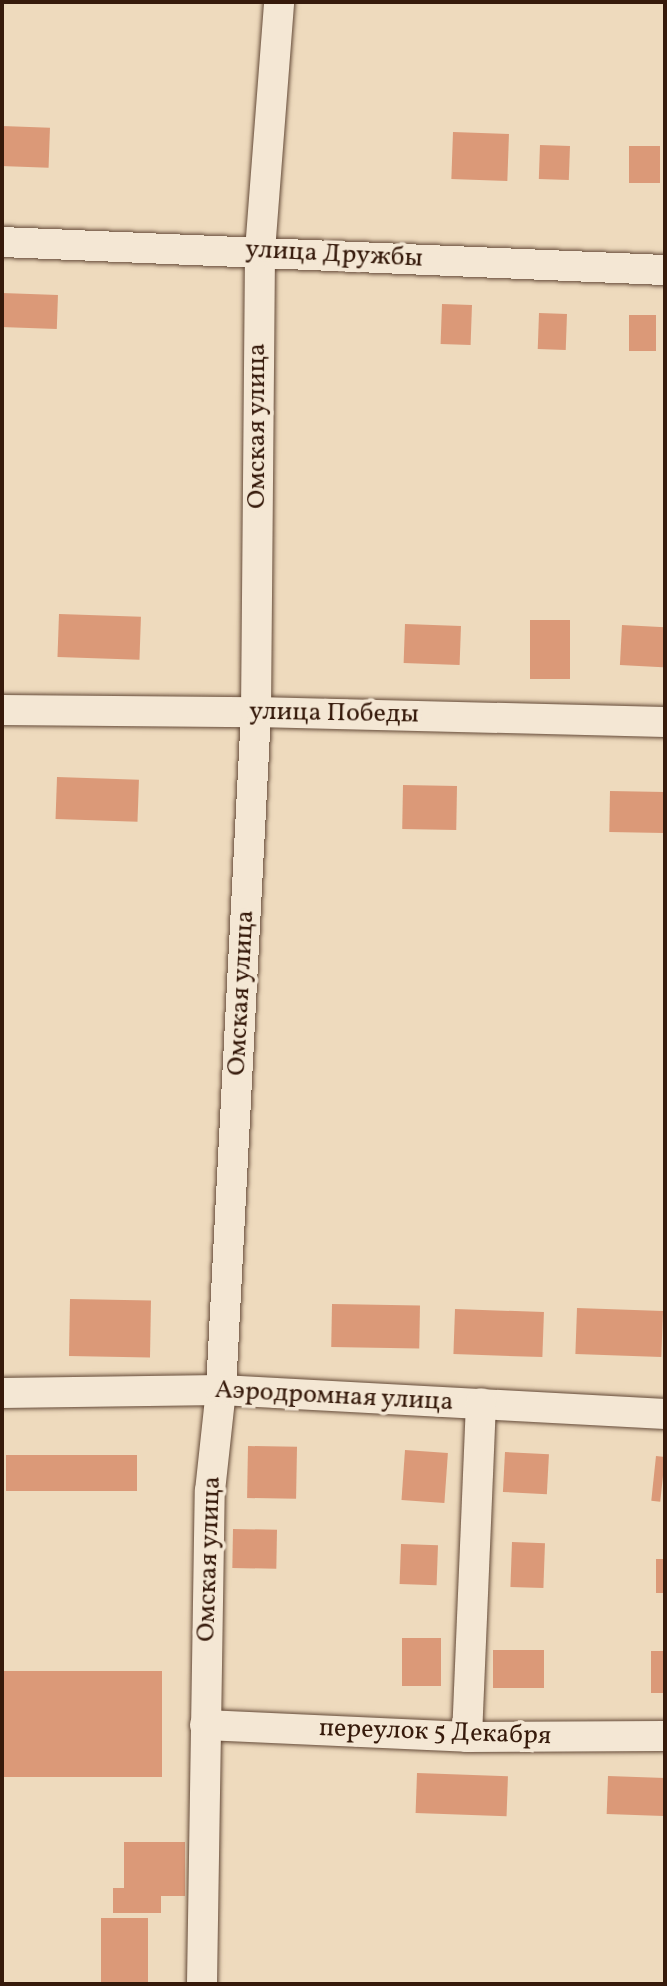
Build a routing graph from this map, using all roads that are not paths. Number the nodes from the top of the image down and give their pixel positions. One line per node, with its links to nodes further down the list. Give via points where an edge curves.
1 (279, 2): 3 (street, Омская улица)
2 (2, 242): 3 (street, улица Дружбы)
3 (260, 251): 4 (street, улица Дружбы); 6 (street, Омская улица)
4 (665, 270)
5 (2, 710): 6 (street, улица Победы)
6 (256, 712): 7 (street, улица Победы); 8 (street, Омская улица)
7 (665, 722)
8 (221, 1391): 9 (street, Аэродромная улица); 10 (street, Аэродромная улица); 12 (street, Омская улица, via 210,1491)
9 (2, 1393)
10 (481, 1403): 11 (street, Аэродромная улица); 14 (street)
11 (665, 1414)
12 (205, 1725): 14 (street, переулок 5 Декабря); 15 (street, Омская улица)
13 (665, 1736): 14 (street, переулок 5 Декабря)
14 (467, 1737)
15 (202, 1984)

